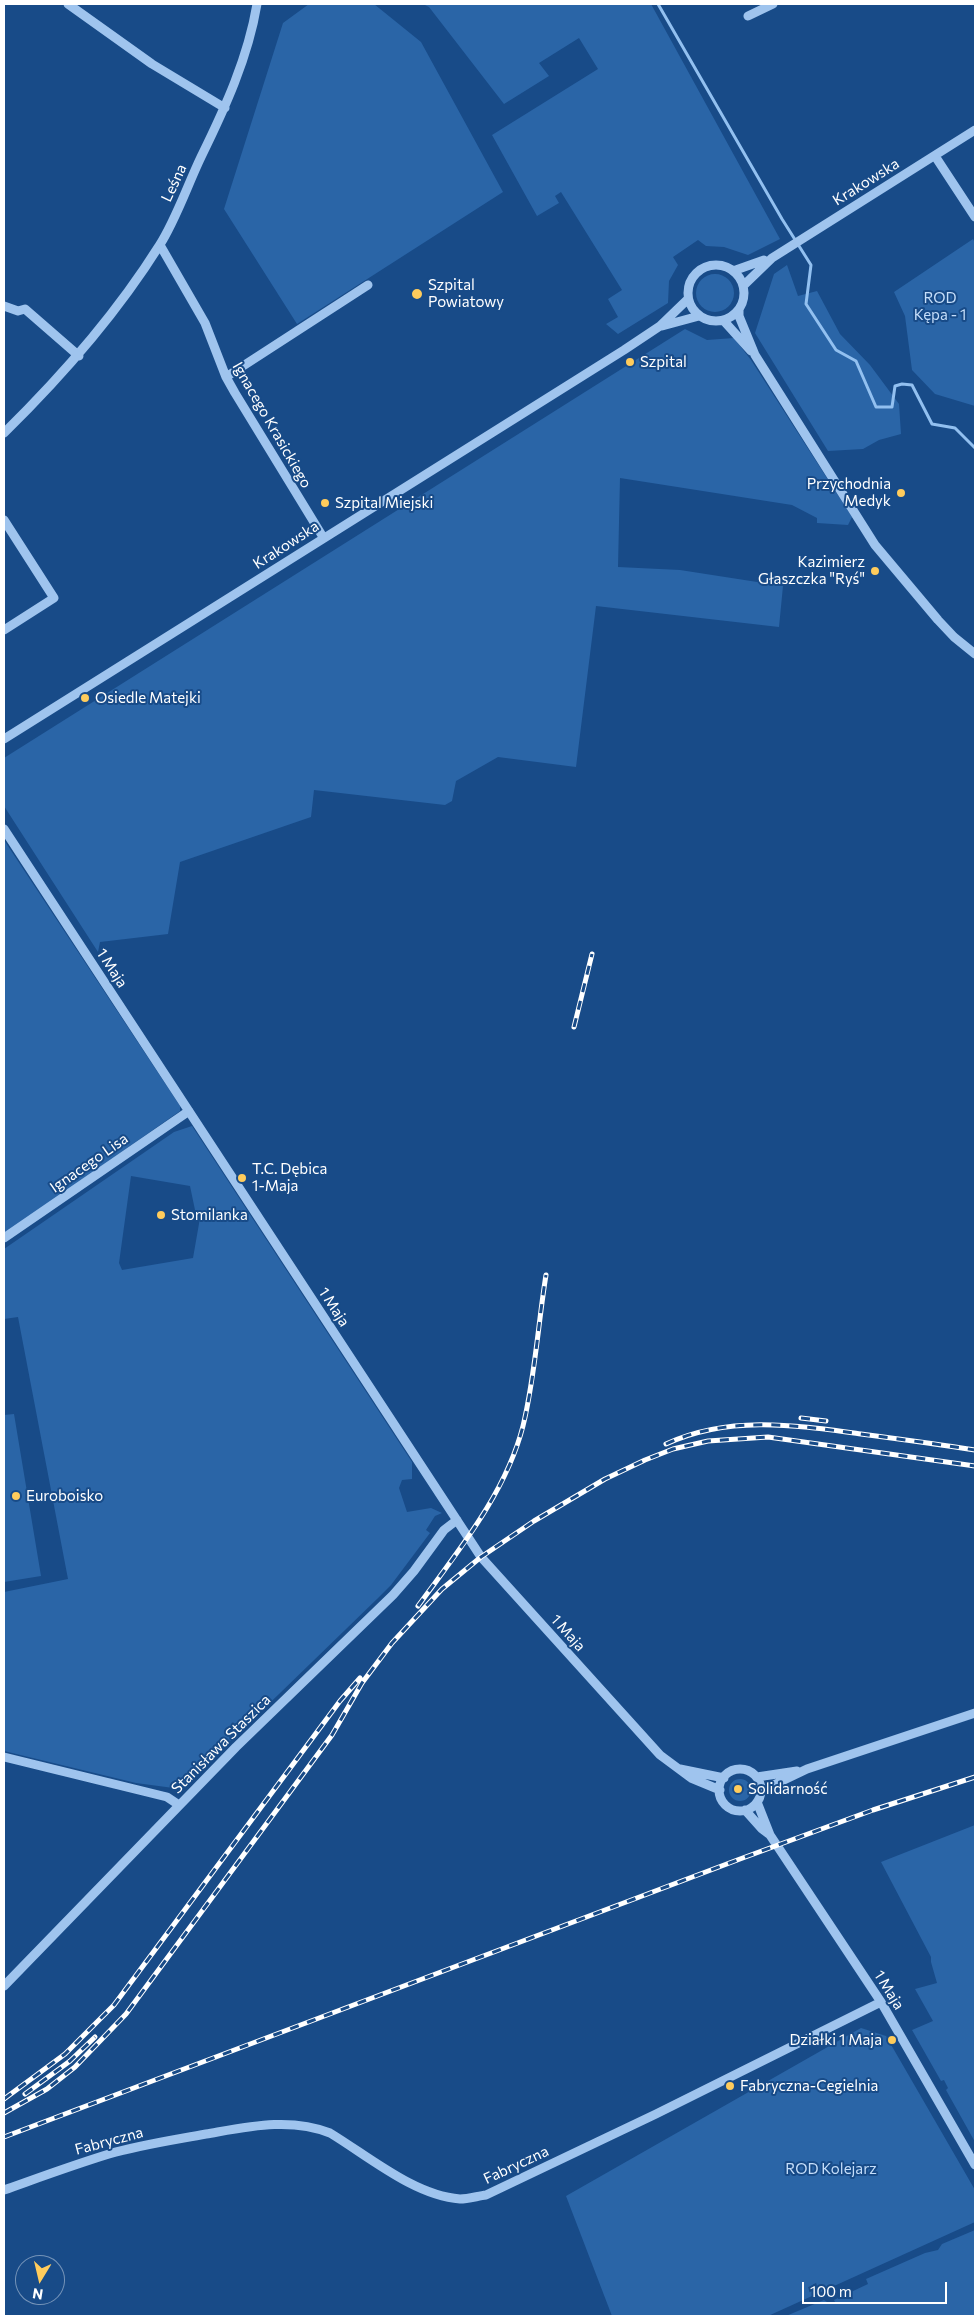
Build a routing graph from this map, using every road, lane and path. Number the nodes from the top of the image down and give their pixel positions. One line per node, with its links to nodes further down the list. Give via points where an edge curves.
1 (68, 4): 5 (street, via 152,64)
2 (257, 4): 5 (street, Leśna, via 248,43)
3 (773, 4): 4 (street)
4 (748, 16)
5 (225, 108): 9 (street, Leśna)
6 (975, 130): 7 (street, Krakowska)
7 (935, 156): 8 (street); 10 (street, Krakowska)
8 (975, 217)
9 (160, 245): 21 (street, Leśna); 22 (street, Ignacego Krasickiego, via 206,323)
10 (772, 258): 11 (street, Krakowska); 13 (street, Krakowska)
11 (733, 271): 13 (street); 14 (street, via 716,265 699,270 689,284)
12 (368, 285): 22 (street)
13 (743, 286): 16 (street)
14 (688, 299): 17 (street); 19 (street, Krakowska)
15 (4, 306): 21 (street, via 12,310 25,309)
16 (739, 310): 18 (street); 20 (street)
17 (699, 316): 18 (street, via 713,321); 19 (street, Krakowska)
18 (723, 320): 20 (street)
19 (660, 326): 25 (street, Krakowska)
20 (755, 355): 27 (street, via 876,544 938,620)
21 (79, 356): 23 (street, Leśna)
22 (226, 377): 25 (street, Ignacego Krasickiego)
23 (4, 433)
24 (4, 520): 26 (street, via 54,598)
25 (322, 538): 28 (street, Krakowska)
26 (4, 630)
27 (975, 654)
28 (4, 740)
29 (4, 829): 30 (street, 1 Maja)
30 (189, 1111): 31 (street, Ignacego Lisa); 32 (street, 1 Maja)
31 (4, 1238)
32 (457, 1520): 35 (street, 1 Maja, via 481,1557 502,1581 660,1755); 42 (street, Stanisława Staszica, via 444,1530 393,1595)
33 (975, 1713): 36 (street)
34 (4, 1757): 42 (street, via 167,1797)
35 (680, 1769): 38 (street, 1 Maja); 39 (street, 1 Maja, via 691,1778)
36 (807, 1769): 37 (street); 40 (street)
37 (757, 1777): 38 (street, via 740,1769); 40 (street)
38 (724, 1778): 39 (street)
39 (720, 1790): 43 (street, via 726,1804 734,1810)
40 (761, 1791): 41 (street)
41 (757, 1802): 43 (street); 44 (street, 1 Maja)
42 (179, 1806): 45 (street, Stanisława Staszica)
43 (745, 1810): 44 (street, 1 Maja)
44 (770, 1834): 46 (street, 1 Maja)
45 (4, 1986)
46 (881, 2002): 47 (street, 1 Maja); 48 (street, Fabryczna, via 486,2194 460,2199 435,2194 414,2186 316,2127 268,2124 149,2144)
47 (975, 2165)
48 (4, 2190)

